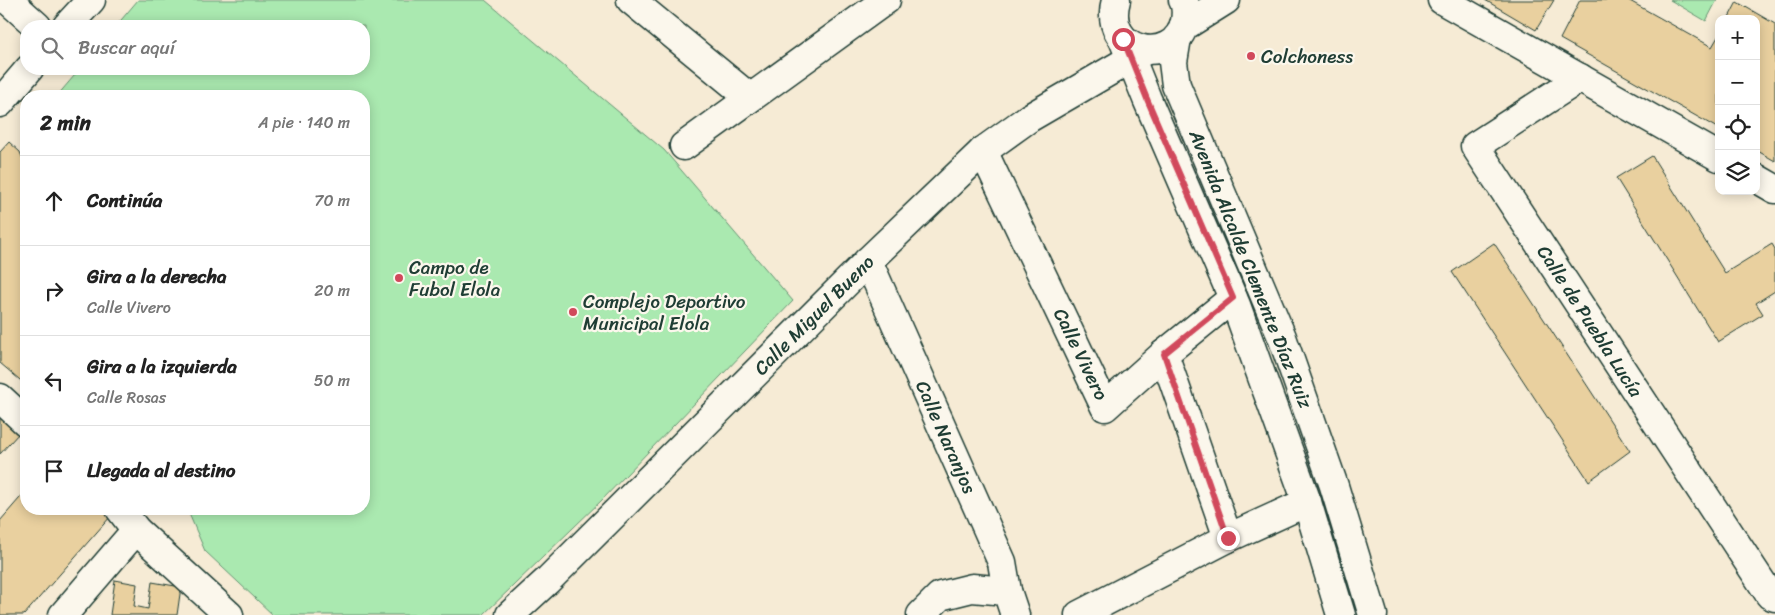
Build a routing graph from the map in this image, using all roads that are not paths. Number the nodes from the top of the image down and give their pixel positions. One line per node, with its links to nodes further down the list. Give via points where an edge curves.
1 (8, 0): 9 (street)
2 (91, 0): 10 (street)
3 (632, 0): 15 (street)
4 (886, 0): 15 (street)
5 (1183, 0): 11 (street, Avenida Alcalde Clemente Díaz Ruiz, via 1186,15)
6 (1226, 0): 11 (street, Calle Miguel Bueno)
7 (1442, 0): 14 (street)
8 (1111, 4): 12 (street, Avenida Alcalde Clemente Díaz Ruiz, via 1114,24)
9 (30, 20)
10 (72, 20)
11 (1180, 32): 12 (street, Calle Miguel Bueno, via 1168,45 1158,49); 39 (street, Avenida Alcalde Clemente Díaz Ruiz, via 1173,62 1176,85 1282,337 1334,486)
12 (1133, 49): 18 (street, Calle Miguel Bueno); 23 (street, Avenida Alcalde Clemente Díaz Ruiz)
13 (24, 75): 16 (street)
14 (1580, 78): 19 (street); 31 (street, Calle de Puebla Lucía, via 1475,146)
15 (749, 97): 17 (street)
16 (0, 103)
17 (684, 146)
18 (983, 151): 22 (street, Calle Miguel Bueno); 24 (street, Calle Vivero, via 1105,407)
19 (1715, 155)
20 (1760, 180): 21 (street)
21 (1775, 189)
22 (868, 261): 32 (street, Calle Naranjos, via 1002,562); 35 (street, Calle Miguel Bueno)
23 (1233, 298): 24 (street, Calle Vivero); 27 (street, Avenida Alcalde Clemente Díaz Ruiz)
24 (1164, 354): 30 (street)
25 (0, 398): 26 (street)
26 (20, 416)
27 (1306, 502): 30 (street); 38 (street, Avenida Alcalde Clemente Díaz Ruiz)
28 (125, 515): 29 (street)
29 (136, 530): 33 (street); 34 (street)
30 (1228, 538): 37 (street)
31 (1769, 602)
32 (1011, 603): 36 (street, via 972,588 940,596)
33 (63, 615)
34 (229, 615)
35 (510, 615)
36 (921, 615)
37 (1079, 615)
38 (1341, 615)
39 (1373, 615)

